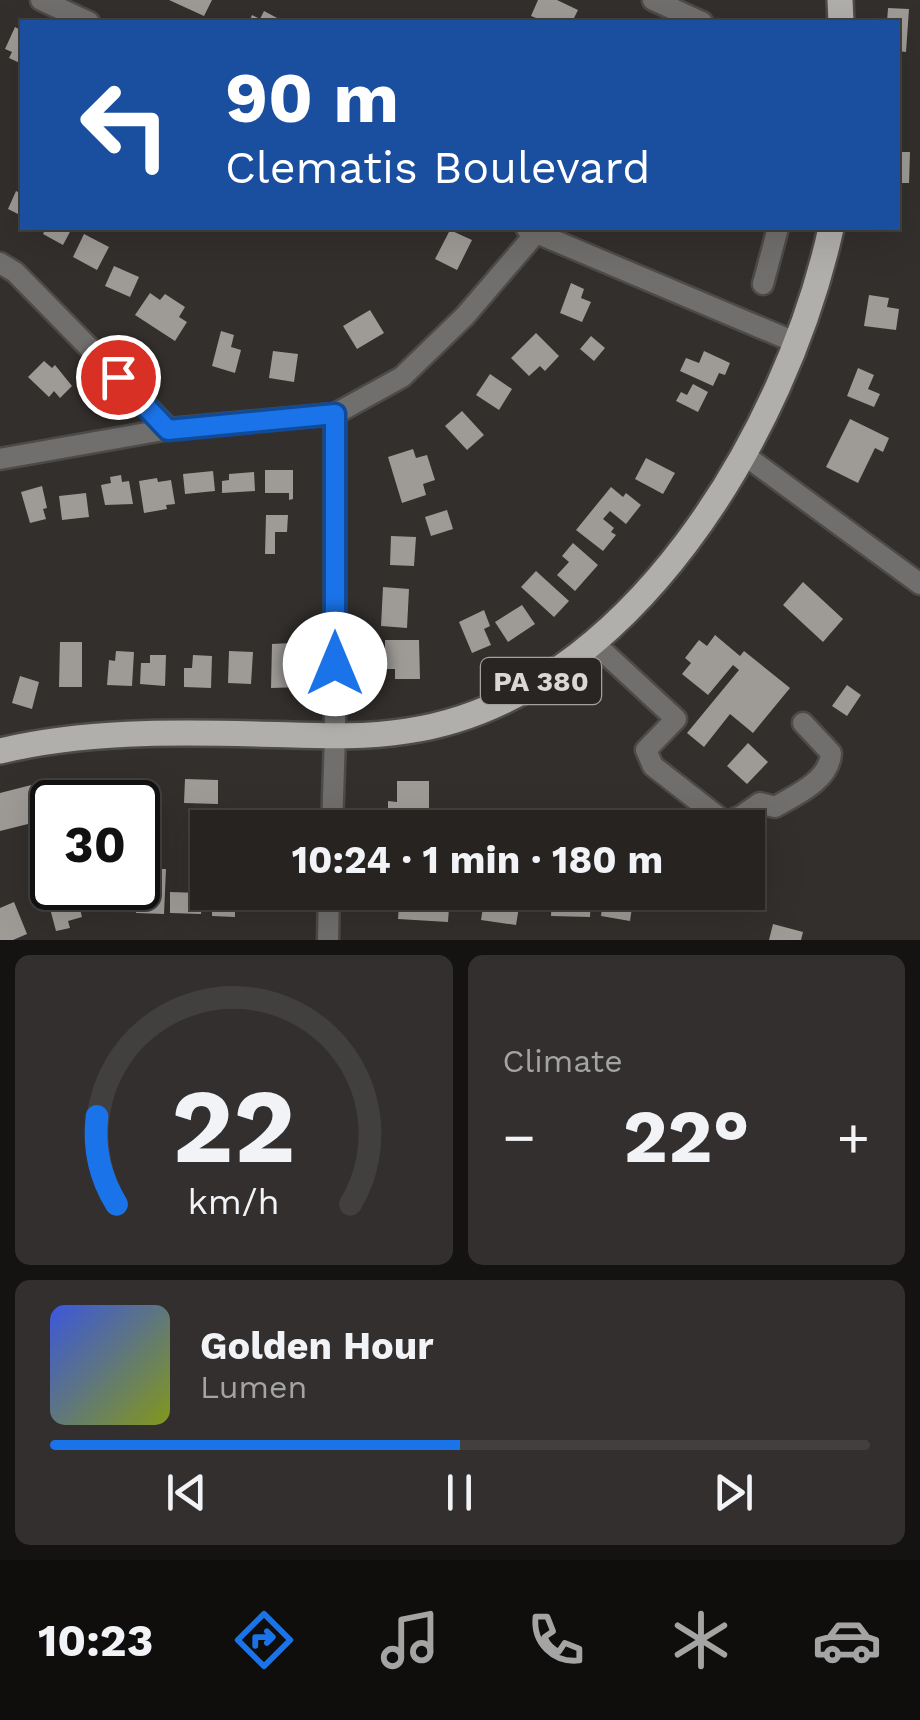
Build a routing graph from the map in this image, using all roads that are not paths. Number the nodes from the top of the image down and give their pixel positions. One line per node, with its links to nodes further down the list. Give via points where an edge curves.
1 (41, 0): 3 (street)
2 (653, 0): 4 (street)
3 (85, 20)
4 (698, 20)
5 (530, 230): 10 (street); 11 (street, via 465,316 402,377)
6 (777, 230): 9 (street)
7 (830, 230): 10 (main road, PA 380)
8 (0, 263): 12 (street)
9 (763, 284)
10 (797, 343): 13 (main road, PA 380)
11 (335, 414): 12 (street); 18 (street)
12 (168, 430): 14 (street)
13 (743, 454): 15 (street); 16 (main road, PA 380, via 678,552)
14 (0, 459)
15 (920, 584)
16 (592, 642): 17 (street, via 676,718 646,750 653,766 726,823 760,802 774,807 808,788 830,764 831,753); 18 (main road, PA 380, via 529,689 474,716 404,732)
17 (802, 723)
18 (335, 736): 19 (main road, PA 380, via 127,734); 20 (street)
19 (0, 750)
20 (333, 810)
21 (329, 910): 22 (street)
22 (328, 940)

